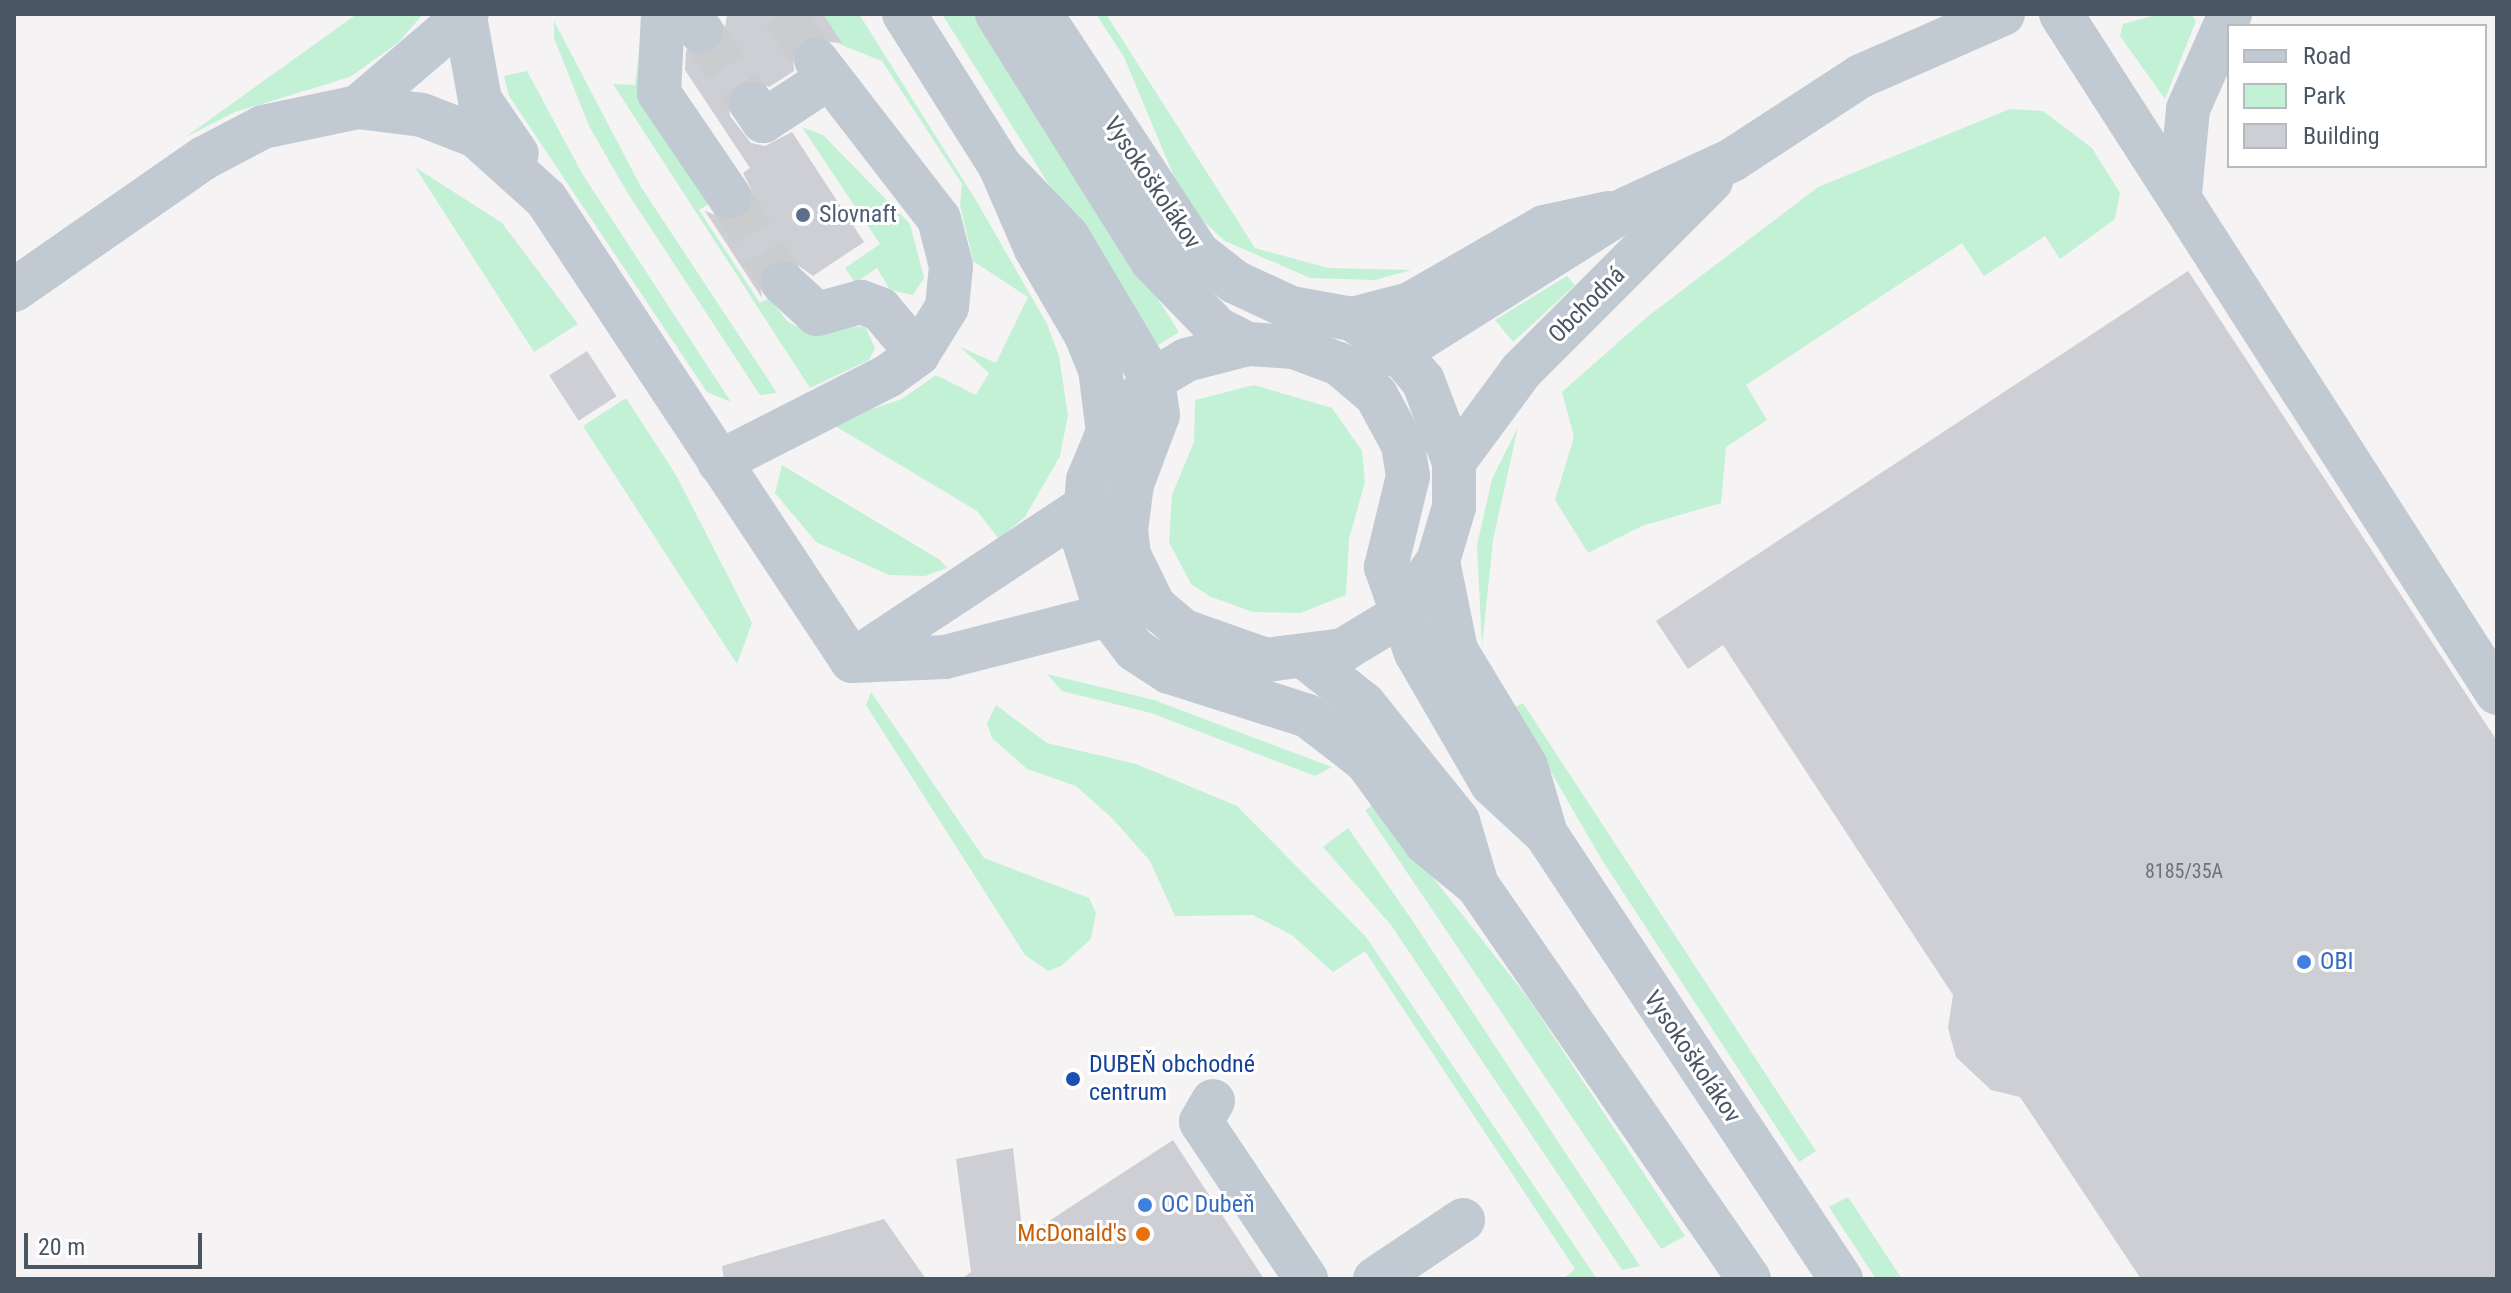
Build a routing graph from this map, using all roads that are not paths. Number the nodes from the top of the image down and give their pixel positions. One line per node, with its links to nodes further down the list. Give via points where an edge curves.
1 (904, 14): 12 (street, Vysokoškolákov)
2 (997, 14): 20 (street, Vysokoškolákov, via 1152,261 1218,329)
3 (1041, 14): 19 (street, Vysokoškolákov, via 1198,253 1235,282 1291,308)
4 (2003, 14): 11 (street, Obchodná, via 1861,76)
5 (2061, 14): 13 (street)
6 (2230, 14): 13 (street, via 2188,109)
7 (466, 16): 10 (street); 15 (street, via 480,100)
8 (684, 20): 14 (street, via 659,93)
9 (751, 103): 22 (street, via 763,121 822,69 939,219 951,266 947,307)
10 (358, 107): 15 (street, via 422,115 476,136); 18 (street, via 263,127 204,158)
11 (1732, 160): 16 (street, Obchodná); 27 (street, Obchodná, via 1521,371)
12 (1000, 166): 24 (street, Vysokoškolákov, via 1068,237); 25 (street, Vysokoškolákov, via 1100,369)
13 (2180, 194): 35 (street)
14 (729, 196)
15 (546, 199): 26 (street)
16 (1626, 209): 19 (street, Obchodná, via 1544,227 1410,304); 21 (street, Obchodná)
17 (783, 283): 22 (street, via 817,314 861,302 880,309)
18 (14, 290)
19 (1352, 319): 21 (street, Vysokoškolákov)
20 (1248, 344): 23 (street, Vysokoškolákov, via 1294,347); 24 (street, Vysokoškolákov, via 1186,360)
21 (1399, 352): 23 (street, Obchodná); 27 (street, Vysokoškolákov, via 1443,419)
22 (918, 354): 26 (street)
23 (1339, 364): 32 (street, Vysokoškolákov, via 1376,395 1403,445 1405,509 1386,567)
24 (1153, 380): 25 (street, Vysokoškolákov); 30 (street, Vysokoškolákov, via 1158,415 1132,484 1126,530 1129,555)
25 (1108, 432): 28 (street, Vysokoškolákov)
26 (719, 462): 34 (street)
27 (1454, 462): 29 (street, Vysokoškolákov, via 1454,507)
28 (1083, 508): 31 (street, Vysokoškolákov, via 1089,571); 34 (street)
29 (1438, 561): 32 (street, Vysokoškolákov); 36 (street, Vysokoškolákov, via 1456,650 1526,766)
30 (1154, 606): 31 (street); 33 (street, Vysokoškolákov, via 1184,631 1231,653)
31 (1106, 612): 34 (street, via 945,657); 37 (street, Vysokoškolákov, via 1135,650 1169,672 1308,716 1366,761 1426,843)
32 (1399, 616): 33 (street, Vysokoškolákov, via 1343,650); 36 (street, Vysokoškolákov, via 1492,784)
33 (1307, 659): 37 (street, Vysokoškolákov, via 1364,704 1458,821)
34 (852, 661)
35 (2497, 693)
36 (1546, 834): 43 (street, Vysokoškolákov)
37 (1477, 885): 42 (street, Vysokoškolákov)
38 (1213, 1101): 40 (street, via 1201,1122)
39 (1463, 1220): 41 (street)
40 (1306, 1279)
41 (1375, 1279)
42 (1749, 1279)
43 (1841, 1279)

